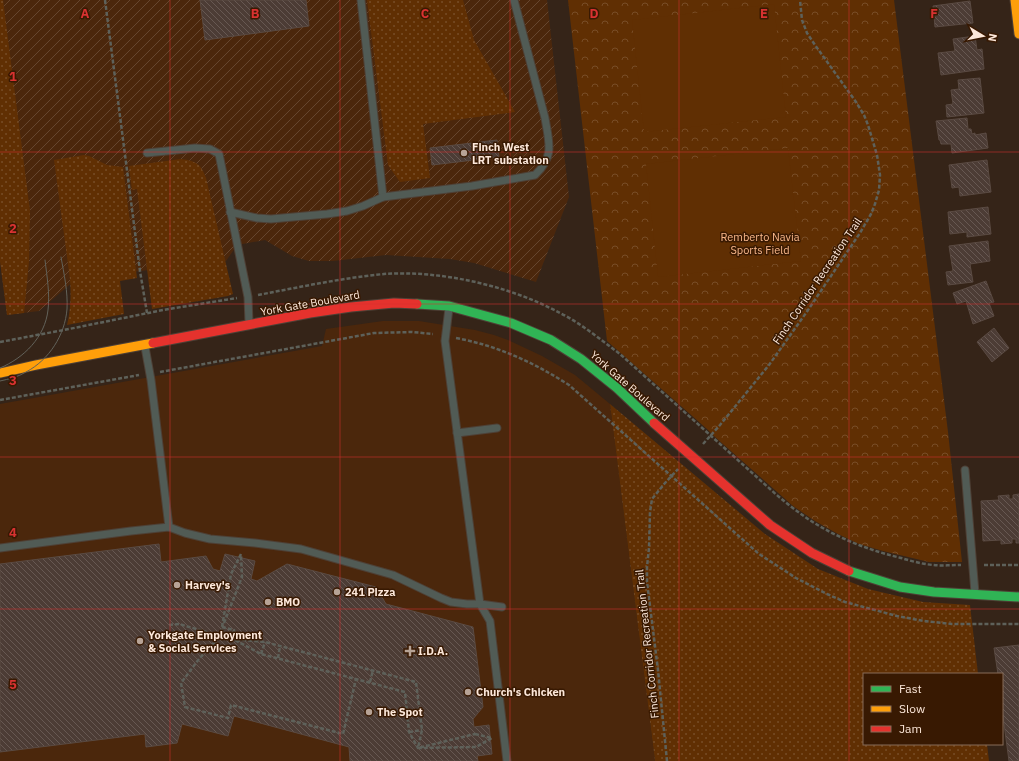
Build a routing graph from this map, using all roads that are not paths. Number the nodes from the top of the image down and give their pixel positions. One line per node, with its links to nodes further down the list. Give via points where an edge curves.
1 (361, 0): 6 (lane)
2 (514, 0): 6 (lane, via 546,125 550,150 543,168 535,175)
3 (1015, 0): 4 (street)
4 (1019, 34)
5 (147, 154): 7 (lane, via 195,148 210,149 219,154)
6 (384, 197): 7 (lane, via 347,211 271,220)
7 (230, 212): 9 (lane, via 248,297)
8 (449, 306): 9 (street, York Gate Boulevard, via 394,303 351,307); 13 (lane, via 445,341); 17 (street, York Gate Boulevard, via 511,323 551,340 581,359 770,525 812,553 853,573 900,587)
9 (250, 325): 10 (street, York Gate Boulevard)
10 (144, 345): 11 (street, York Gate Boulevard); 15 (lane)
11 (0, 373)
12 (497, 428): 13 (lane)
13 (458, 433): 19 (lane)
14 (965, 470): 17 (lane)
15 (169, 527): 16 (lane); 19 (lane, via 210,540 300,549 393,575 451,602)
16 (0, 548)
17 (975, 594): 18 (street, York Gate Boulevard)
18 (1019, 597)
19 (480, 604): 20 (lane); 21 (lane, via 490,621)
20 (502, 607)
21 (507, 761)

